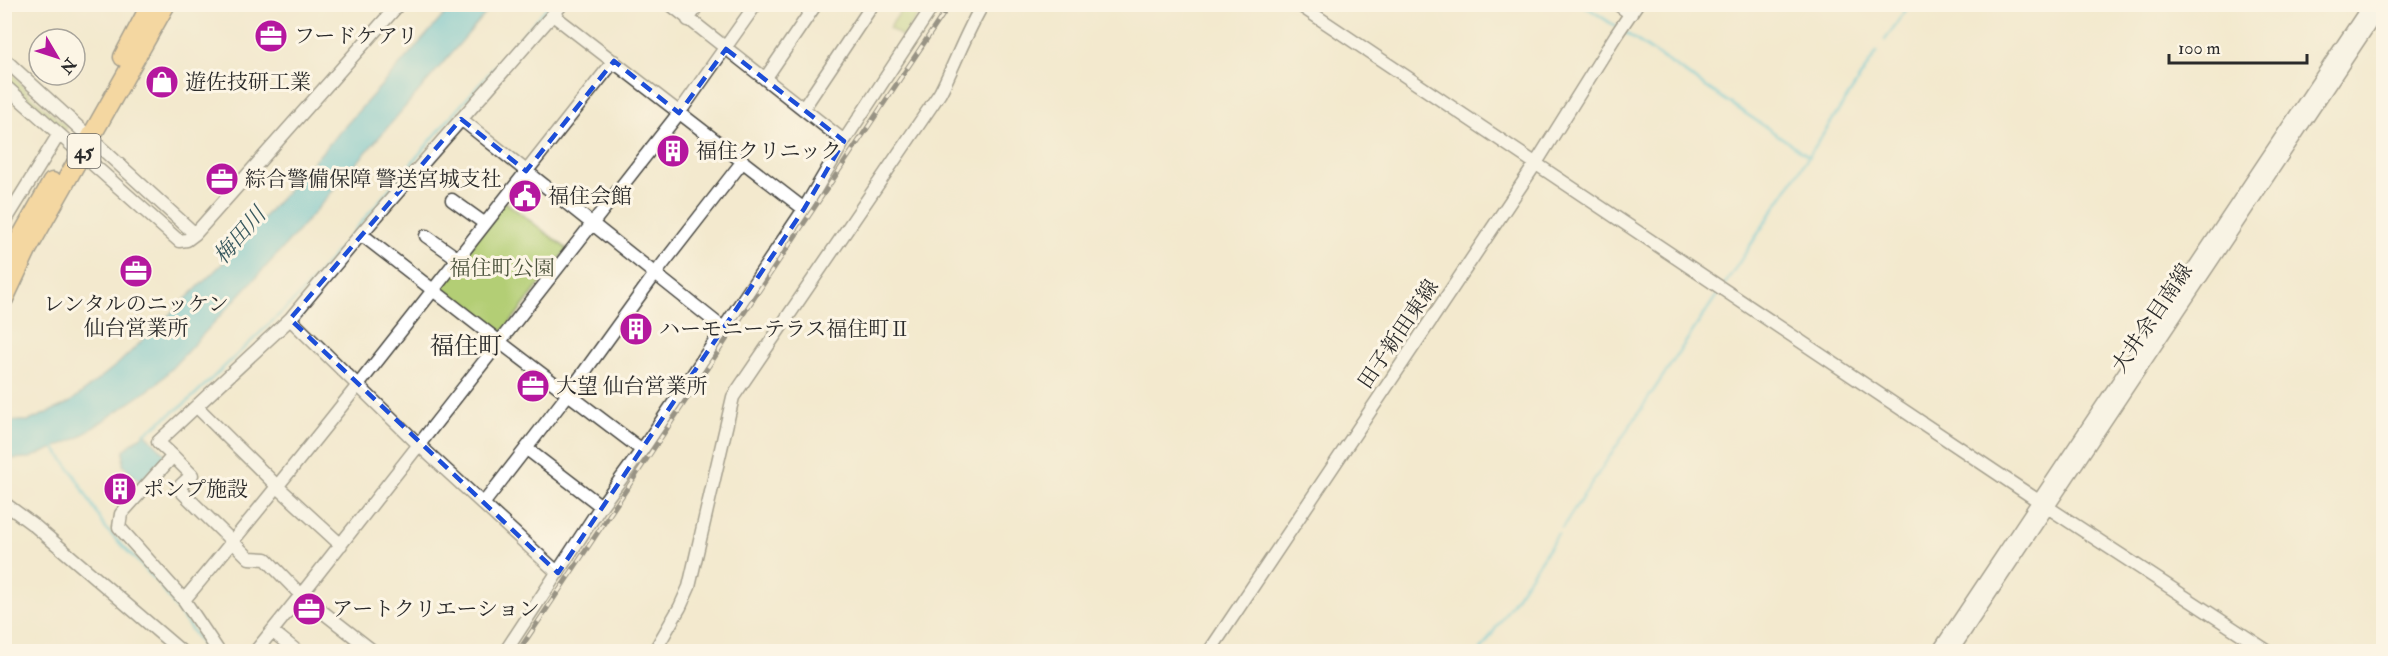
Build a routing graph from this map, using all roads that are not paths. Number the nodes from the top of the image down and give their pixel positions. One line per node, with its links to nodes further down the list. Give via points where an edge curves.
1 (151, 4): 29 (highway, 45)
2 (166, 4): 29 (highway, 45)
3 (399, 4): 29 (street, via 195,234)
4 (562, 4): 17 (street)
5 (670, 4): 18 (street)
6 (698, 4): 18 (street)
7 (756, 4): 19 (street)
8 (816, 4): 22 (street)
9 (873, 4): 24 (street)
10 (934, 4): 28 (street)
11 (983, 4): 72 (street, via 940,93 733,397 689,587)
12 (1298, 4): 31 (street)
13 (1617, 4): 16 (street)
14 (2370, 4): 58 (street)
15 (2383, 4): 58 (street, 大井余目南線)
16 (1634, 9): 31 (street, 田子新田東線)
17 (554, 15): 21 (street); 26 (street)
18 (688, 20): 19 (street)
19 (726, 49): 22 (street); 25 (street)
20 (4, 59): 29 (street)
21 (614, 61): 25 (street); 32 (street)
22 (765, 79): 24 (street)
23 (4, 85): 27 (street)
24 (803, 109): 28 (street)
25 (680, 113): 30 (street); 37 (street)
26 (461, 119): 32 (street); 38 (street)
27 (59, 134): 29 (street); 35 (street)
28 (844, 141): 34 (street)
29 (82, 142): 41 (highway, 45); 44 (highway, 45)
30 (743, 161): 34 (street); 42 (street)
31 (1536, 164): 58 (street); 73 (street, 田子新田東線)
32 (526, 171): 36 (street); 37 (street)
33 (452, 200): 36 (street)
34 (804, 209): 46 (street)
35 (4, 223)
36 (484, 223): 40 (street)
37 (592, 223): 42 (street); 47 (street)
38 (361, 234): 43 (street); 45 (street)
39 (426, 236): 40 (street)
40 (457, 258): 43 (street)
41 (4, 267)
42 (655, 274): 46 (street); 49 (street)
43 (432, 290): 47 (street); 48 (street)
44 (4, 299)
45 (290, 319): 48 (street); 50 (street)
46 (723, 328): 53 (street)
47 (501, 343): 49 (street); 51 (street)
48 (359, 387): 51 (street); 55 (street)
49 (569, 393): 52 (street); 53 (street)
50 (197, 407): 54 (street, via 158,442); 55 (street)
51 (419, 445): 57 (street); 61 (street)
52 (527, 449): 57 (street); 59 (street)
53 (642, 450): 59 (street)
54 (173, 456): 60 (street, via 192,475 178,488); 64 (street, via 121,514 119,527)
55 (278, 487): 60 (street); 61 (street)
56 (4, 503): 66 (street)
57 (483, 504): 62 (street)
58 (2043, 504): 74 (street); 75 (street, 大井余目南線); 76 (street)
59 (601, 506): 62 (street)
60 (232, 543): 63 (street, via 249,558 266,559); 64 (street)
61 (341, 545): 63 (street)
62 (558, 573): 71 (street)
63 (301, 595): 65 (street); 70 (street)
64 (184, 600): 67 (street)
65 (272, 631): 68 (street); 69 (street)
66 (182, 651)
67 (219, 651)
68 (255, 651)
69 (298, 651)
70 (374, 651)
71 (505, 651)
72 (654, 651)
73 (1209, 651)
74 (1938, 651)
75 (1951, 651)
76 (2269, 651)

